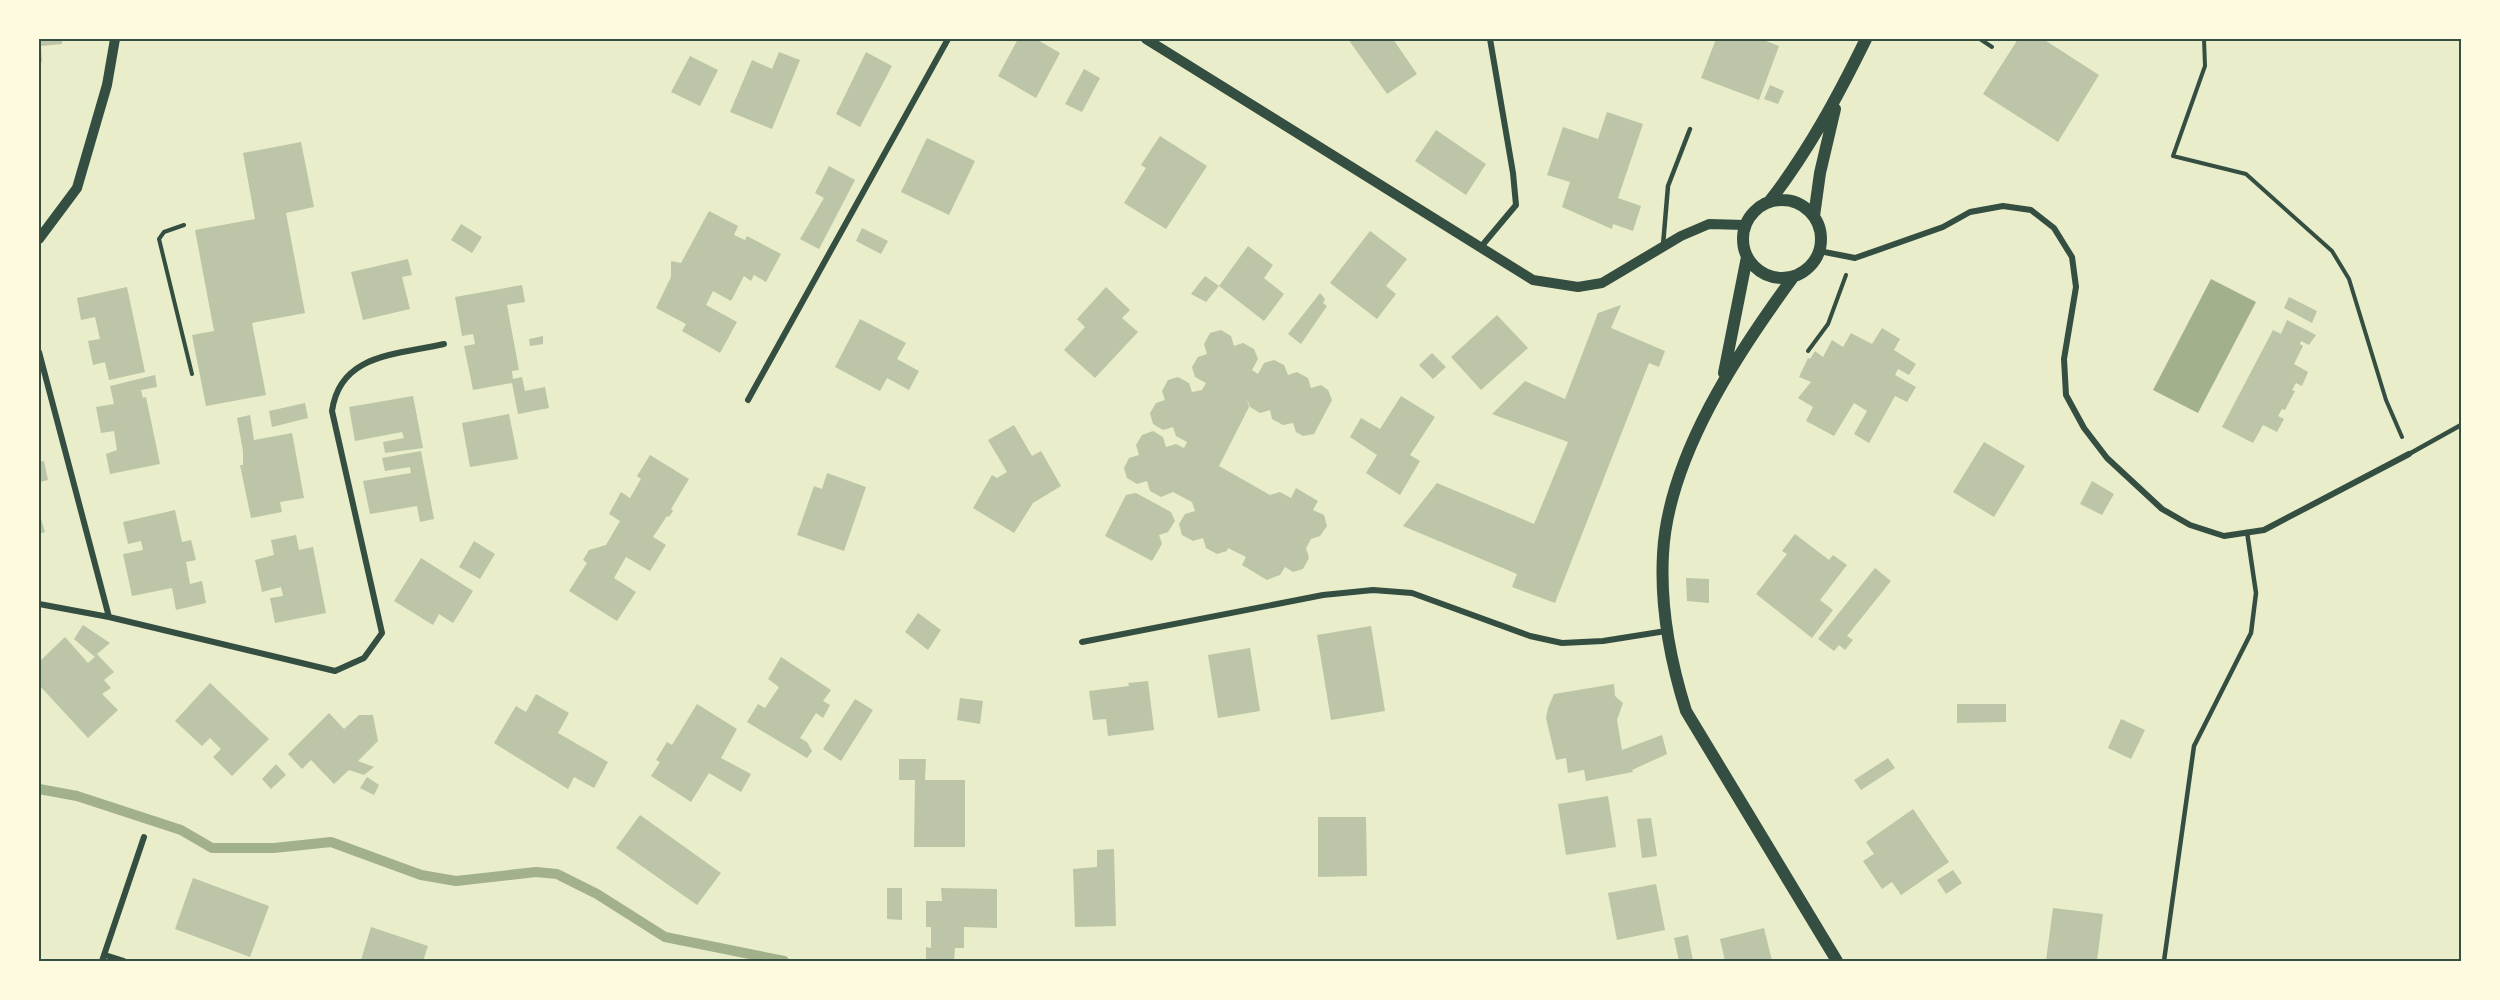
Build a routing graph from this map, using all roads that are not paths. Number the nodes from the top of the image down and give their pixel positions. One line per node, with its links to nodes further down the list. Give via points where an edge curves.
1 (115, 39): 12 (street, via 107,85 77,188)
2 (948, 39): 21 (street)
3 (1146, 39): 6 (street)
4 (1490, 39): 14 (street, via 1516,205)
5 (1866, 39): 7 (main road)
6 (1158, 43): 14 (street)
7 (1838, 96): 9 (main road, via 1797,165); 10 (main road)
8 (1690, 129): 13 (lane, via 1668,186)
9 (1768, 202): 10 (main road, via 1794,202); 11 (main road, via 1750,215)
10 (1814, 216): 15 (main road, via 1821,239)
11 (1745, 225): 13 (street, via 1709,224); 16 (main road)
12 (39, 239)
13 (1663, 247): 14 (street, via 1602,283 1578,287 1533,280)
14 (1479, 248)
15 (1818, 251): 17 (main road, via 1808,266); 24 (street, via 1854,258 1943,227 1970,212 2003,206 2031,210 2054,228 2072,257 2076,287 2064,360 2066,394 2084,428 2107,458 2162,509 2190,525 2224,536)
16 (1747, 257): 17 (main road, via 1767,274 1780,278); 20 (main road)
17 (1794, 276): 20 (main road)
18 (444, 344): 26 (street, via 363,362 351,371 334,396 332,411 382,633 364,658 335,671)
19 (39, 352): 26 (street)
20 (1722, 382): 27 (main road, via 1681,474 1670,516 1663,553)
21 (748, 400)
22 (2461, 425): 23 (lane)
23 (2409, 454): 24 (street, via 2264,530)
24 (2247, 532): 33 (lane, via 2256,593 2251,633 2194,746)
25 (39, 604): 26 (street)
26 (109, 616)
27 (1667, 630): 28 (street, via 1603,641 1562,643 1530,636 1412,593 1373,590 1323,595); 32 (main road, via 1672,666 1686,711)
28 (1082, 642)
29 (144, 837): 30 (street)
30 (104, 958): 31 (street)
31 (124, 961)
32 (1837, 961)
33 (2164, 961)

